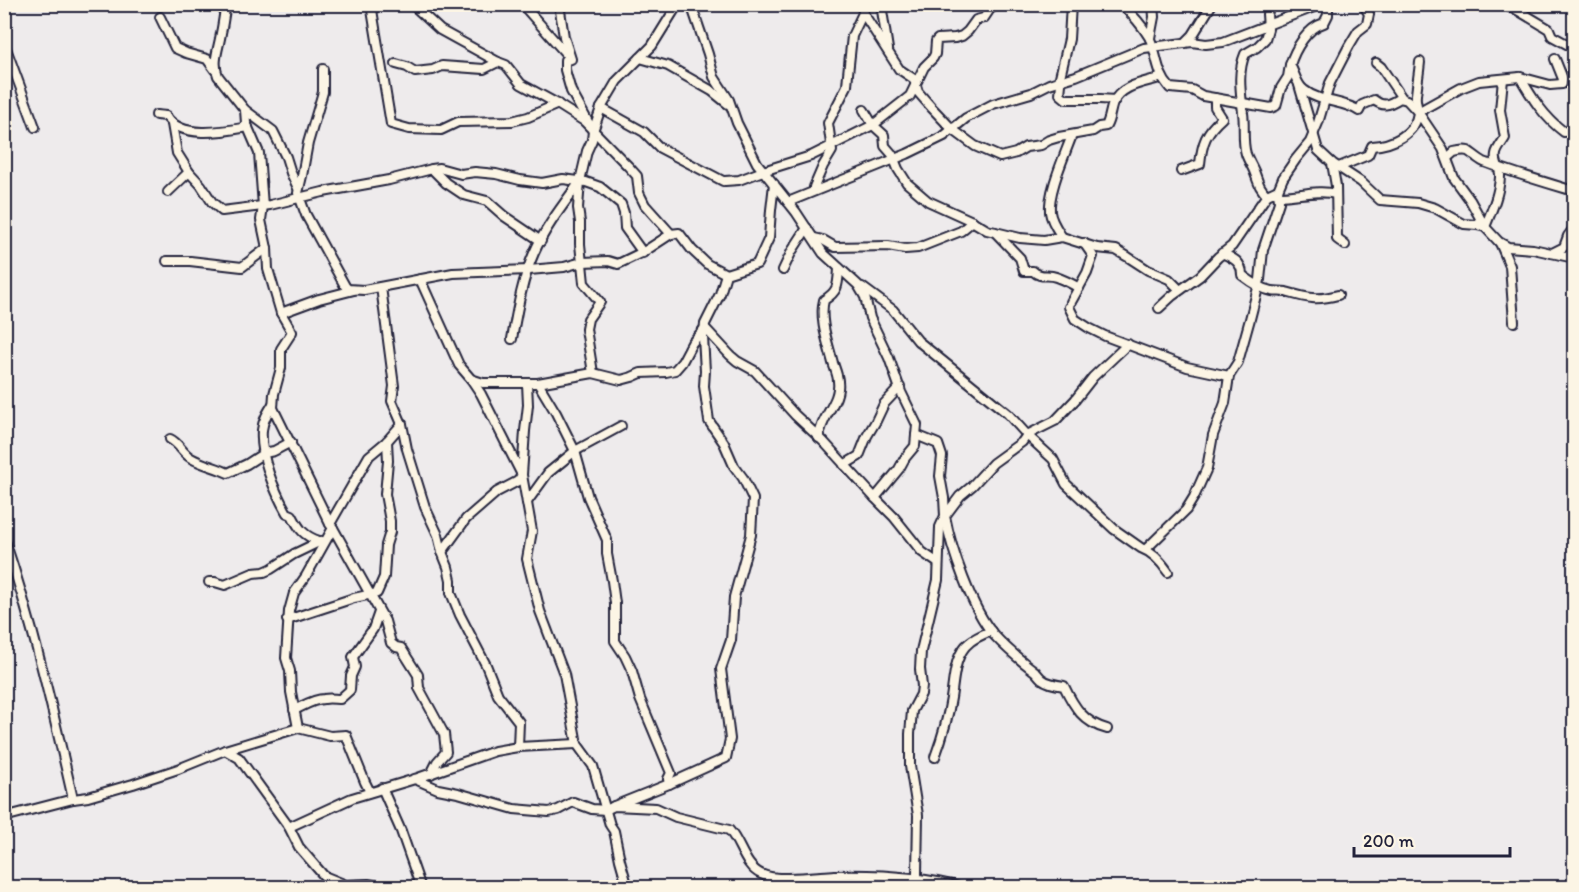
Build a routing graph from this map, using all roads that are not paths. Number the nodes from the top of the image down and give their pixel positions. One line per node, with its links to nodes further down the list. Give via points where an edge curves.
1 (226, 4): 37 (street)
2 (371, 4): 49 (street, via 391,124 441,130 458,122 512,121)
3 (412, 4): 31 (street, via 440,30)
4 (522, 4): 29 (street)
5 (559, 4): 29 (street)
6 (678, 4): 28 (street)
7 (691, 4): 50 (street, via 714,77)
8 (881, 4): 27 (street)
9 (998, 4): 42 (street, via 962,36 938,39 933,58)
10 (1071, 4): 41 (street, via 1069,39)
11 (1121, 4): 22 (street)
12 (1153, 4): 22 (street)
13 (1212, 4): 24 (street)
14 (1271, 4): 21 (street, via 1267,14)
15 (1322, 4): 21 (street)
16 (1328, 4): 35 (street, via 1324,23 1300,43)
17 (1363, 4): 46 (street, via 1369,14 1366,24 1349,46)
18 (1503, 4): 26 (street)
19 (862, 9): 27 (street); 65 (street, via 852,36 848,86 829,119)
20 (160, 17): 37 (street, via 175,48 207,59)
21 (1269, 25): 24 (street, via 1222,42); 48 (street, via 1265,39 1242,59)
22 (1150, 38): 25 (street)
23 (4, 43): 59 (street)
24 (1185, 43): 25 (street)
25 (1152, 48): 38 (street); 41 (street)
26 (1575, 48)
27 (889, 53): 42 (street)
28 (640, 58): 50 (street, via 668,66); 51 (street, via 617,81)
29 (571, 59): 62 (street, via 565,60 565,70 571,92)
30 (1555, 59): 39 (street, via 1562,84)
31 (498, 62): 34 (street, via 484,69 442,66 415,72); 49 (street, via 506,65 520,84)
32 (1420, 62): 54 (street)
33 (1376, 63): 45 (street)
34 (396, 64)
35 (1290, 65): 43 (street); 48 (street, via 1276,106)
36 (323, 69): 76 (street, via 322,92)
37 (216, 71): 52 (street)
38 (1162, 77): 44 (street, via 1170,88); 47 (street, via 1131,86)
39 (1520, 77): 40 (street); 56 (street, via 1553,124 1564,132 1570,130)
40 (1503, 79): 54 (street, via 1479,81); 69 (street, via 1500,110 1505,138 1496,152)
41 (1059, 81): 47 (street, via 1060,94 1066,99); 61 (street, via 993,104)
42 (915, 83): 58 (street, via 910,96); 61 (street, via 918,92)
43 (1298, 83): 46 (street); 63 (street)
44 (1215, 98): 48 (street); 72 (street, via 1222,118 1205,139 1200,164)
45 (1402, 98): 46 (street, via 1386,105 1374,100 1362,105 1359,111); 54 (street)
46 (1324, 99): 63 (street)
47 (1115, 100): 64 (street, via 1106,126)
48 (1241, 103): 82 (street, via 1246,154 1261,190)
49 (558, 104): 62 (street)
50 (732, 107): 71 (street)
51 (601, 108): 62 (street); 71 (street, via 644,132 660,148 724,181)
52 (245, 110): 60 (street); 76 (street, via 273,131)
53 (864, 110): 58 (street)
54 (1418, 112): 66 (street); 68 (street, via 1409,131 1397,141 1372,146 1368,155)
55 (156, 115): 57 (street, via 166,116)
56 (1575, 120)
57 (172, 124): 60 (street, via 213,132); 73 (street, via 177,153)
58 (873, 125): 65 (street); 67 (street, via 884,135 885,146)
59 (35, 126)
60 (248, 127): 85 (street, via 259,153)
61 (952, 129): 64 (street, via 975,146 1000,157); 67 (street)
62 (592, 131): 74 (street); 91 (street, via 637,176 645,205)
63 (1314, 133): 68 (street, via 1318,150); 80 (street, via 1283,178)
64 (1072, 135): 92 (street, via 1052,192 1050,212)
65 (832, 145): 71 (street); 77 (street)
66 (1447, 158): 69 (street, via 1454,152 1467,151); 87 (street, via 1454,178)
67 (894, 159): 77 (street); 86 (street, via 907,183 928,201)
68 (1335, 165): 81 (street); 87 (street, via 1380,200 1435,208 1464,224)
69 (1499, 167): 78 (street); 87 (street, via 1494,206)
70 (432, 169): 74 (street, via 496,174 542,183); 83 (street); 94 (street, via 464,195 487,201)
71 (763, 171): 75 (street)
72 (1181, 171)
73 (189, 172): 79 (street); 85 (street, via 222,212)
74 (580, 181): 94 (street); 99 (street, via 600,187 621,204 625,228); 104 (street, via 577,204)
75 (774, 184): 84 (street); 108 (street, via 769,238 757,264)
76 (298, 188): 83 (street)
77 (814, 191): 84 (street)
78 (1575, 191)
79 (168, 192)
80 (1278, 193): 81 (street); 82 (street); 111 (street)
81 (1335, 194): 97 (street, via 1337,239)
82 (1267, 195): 101 (street, via 1232,246)
83 (299, 198): 85 (street); 114 (street, via 345,286)
84 (788, 202): 88 (street)
85 (263, 206): 98 (street, via 261,220)
86 (973, 221): 90 (street); 93 (street, via 961,231 918,248 835,247)
87 (1485, 227): 95 (street)
88 (807, 228): 93 (street); 107 (street)
89 (1575, 228): 100 (street, via 1563,248)
90 (995, 232): 92 (street, via 1044,240); 113 (street, via 1020,258 1024,272 1056,277)
91 (671, 234): 99 (street); 108 (street, via 679,233 707,264)
92 (1062, 237): 96 (street)
93 (814, 238): 105 (street)
94 (541, 241): 106 (street)
95 (1499, 242): 100 (street, via 1508,247); 119 (street, via 1510,266)
96 (1084, 243): 113 (street, via 1093,256); 115 (street, via 1116,250 1169,279)
97 (1345, 245)
98 (267, 248): 103 (street, via 243,267); 118 (street, via 271,281)
99 (643, 253): 104 (street, via 618,264)
100 (1552, 253): 102 (street)
101 (1222, 254): 111 (street, via 1238,262 1242,275); 115 (street)
102 (1575, 258)
103 (167, 261)
104 (582, 262): 106 (street); 123 (street, via 584,283 600,302 586,329)
105 (839, 268): 110 (street); 134 (street, via 837,286 833,295 824,300 821,312 838,382 837,398)
106 (529, 270): 109 (street, via 453,273); 121 (street)
107 (783, 270)
108 (726, 274): 120 (street)
109 (420, 279): 112 (street); 125 (street, via 459,365)
110 (858, 285): 128 (street); 133 (street, via 893,310 918,341 995,403)
111 (1258, 286): 116 (street, via 1307,298); 124 (street, via 1238,362)
112 (381, 287): 114 (street); 130 (street, via 394,386 392,401)
113 (1079, 288): 122 (street, via 1070,304 1075,319)
114 (354, 290): 118 (street)
115 (1180, 290): 117 (street)
116 (1338, 295)
117 (1159, 308)
118 (281, 313): 129 (street, via 292,332 281,349)
119 (1514, 322)
120 (705, 328): 123 (street, via 675,370 641,373 621,380); 134 (street, via 737,361 755,371); 166 (street, via 704,387 709,421 753,499 751,535 734,597 731,640 721,669 730,739 726,758)
121 (512, 339)
122 (1128, 344): 124 (street, via 1187,367); 133 (street, via 1054,421)
123 (592, 373): 127 (street)
124 (1229, 376): 148 (street, via 1207,468 1194,496)
125 (471, 380): 126 (street); 141 (street)
126 (526, 383): 127 (street); 141 (street)
127 (538, 383): 138 (street)
128 (900, 387): 132 (street, via 916,424); 140 (street, via 884,404 859,456)
129 (273, 404): 137 (street); 139 (street, via 262,428)
130 (402, 423): 136 (street); 149 (street)
131 (621, 426): 138 (street)
132 (916, 435): 142 (street, via 915,446); 144 (street, via 938,444)
133 (1027, 435): 144 (street, via 993,463); 148 (street, via 1053,459 1066,484 1114,529)
134 (819, 438): 140 (street)
135 (170, 439): 139 (street, via 189,458 228,472)
136 (387, 441): 145 (street, via 369,456); 153 (street, via 385,494 390,532 384,577 377,593)
137 (291, 442): 139 (street); 145 (street)
138 (575, 451): 143 (street, via 548,473); 166 (street, via 588,497 607,540 615,603 615,641 632,671 671,773)
139 (264, 453): 147 (street, via 287,513 308,537)
140 (843, 465): 142 (street)
141 (522, 475): 143 (street); 149 (street, via 466,519)
142 (874, 498): 150 (street, via 922,552)
143 (526, 502): 160 (street, via 532,531 527,559 540,611 564,674)
144 (945, 516): 150 (street, via 940,527); 156 (street, via 965,580)
145 (331, 526): 147 (street); 153 (street)
146 (4, 538): 169 (street, via 43,668)
147 (322, 541): 152 (street, via 264,572 225,585); 155 (street, via 294,593)
148 (1146, 549): 151 (street)
149 (442, 552): 161 (street, via 460,615 498,695 519,722)
150 (938, 563): 173 (street, via 938,580 921,651 921,694 912,711 910,734 910,766 918,815)
151 (1168, 572)
152 (209, 582)
153 (369, 595): 154 (street); 155 (street)
154 (379, 612): 157 (street, via 373,629 352,657 355,667 350,690 340,699 323,699); 164 (street, via 391,643 401,648 418,675 419,688 444,734 446,752)
155 (287, 620): 157 (street, via 286,658)
156 (991, 631): 159 (street, via 1042,679 1064,686 1088,721); 163 (street, via 969,642 959,655)
157 (294, 710): 158 (street)
158 (298, 728): 162 (street); 168 (street, via 330,736 346,735)
159 (1107, 729)
160 (577, 744): 161 (street); 170 (street, via 593,766)
161 (518, 747): 164 (street)
162 (225, 750): 169 (street, via 164,774); 172 (street, via 239,758)
163 (935, 757)
164 (431, 774): 165 (street)
165 (415, 779): 167 (street); 170 (street, via 514,809 549,812 573,802 591,809)
166 (669, 784): 170 (street)
167 (382, 788): 168 (street); 175 (street)
168 (370, 792): 172 (street)
169 (73, 799): 171 (street)
170 (610, 808): 173 (street, via 656,808 729,830 751,866 773,877); 176 (street, via 610,825)
171 (4, 817)
172 (289, 827): 174 (street, via 299,847 324,876 346,885)
173 (918, 878): 177 (street); 178 (street)
174 (391, 888)
175 (421, 888)
176 (628, 888)
177 (919, 888)
178 (963, 888)

